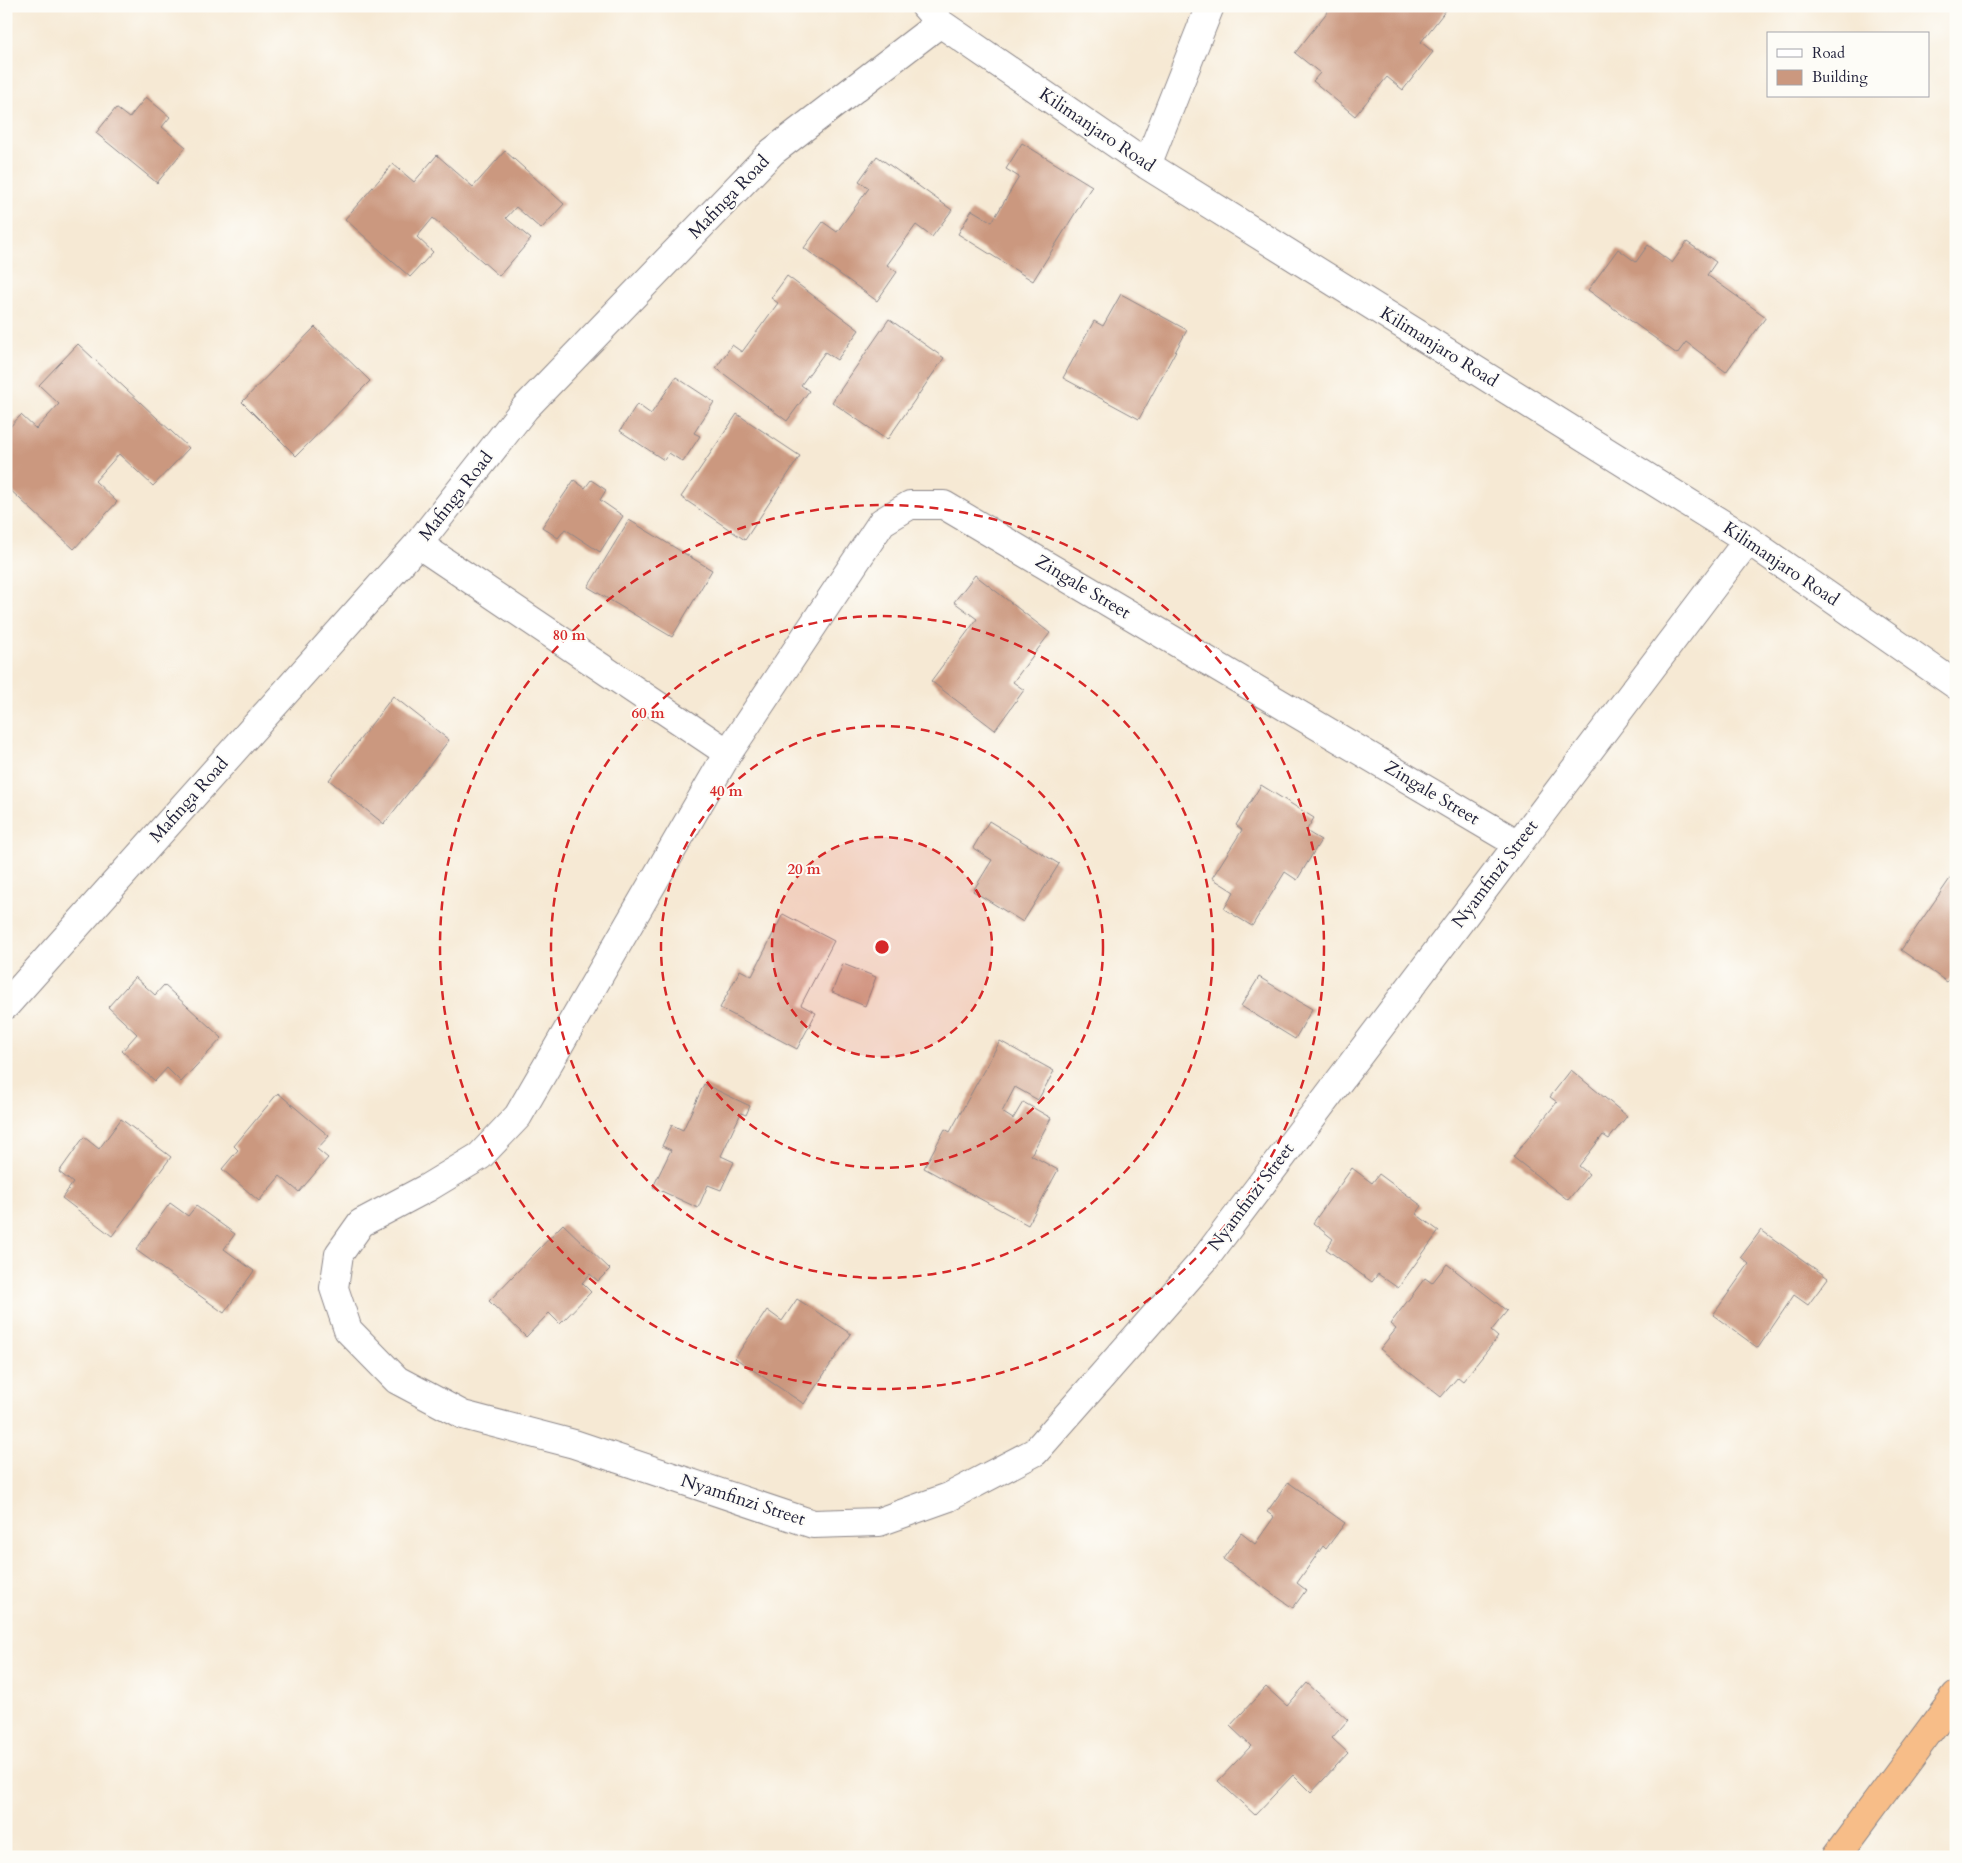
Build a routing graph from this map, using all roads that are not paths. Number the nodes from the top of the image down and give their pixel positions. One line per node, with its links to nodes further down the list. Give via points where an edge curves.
1 (1210, 6): 3 (street)
2 (933, 15): 3 (street, Kilimanjaro Road); 5 (street, Mafinga Road, via 772,152 525,408)
3 (1147, 165): 4 (street, Kilimanjaro Road)
4 (1748, 540): 6 (street, Kilimanjaro Road); 8 (street, Nyamfinzi Street)
5 (418, 544): 7 (street); 9 (street, Mafinga Road)
6 (1956, 685)
7 (728, 753): 8 (street, Zingale Street, via 882,522 910,505 944,505); 10 (street, Zingale Street, via 518,1116 480,1156 361,1223 339,1254 334,1288 348,1330 397,1380 463,1415)
8 (1518, 844): 10 (street, Nyamfinzi Street, via 1204,1260 1035,1452 949,1497 879,1522 813,1524)
9 (6, 1005)
10 (574, 1444)
11 (1956, 1695): 12 (highway)
12 (1836, 1857)

